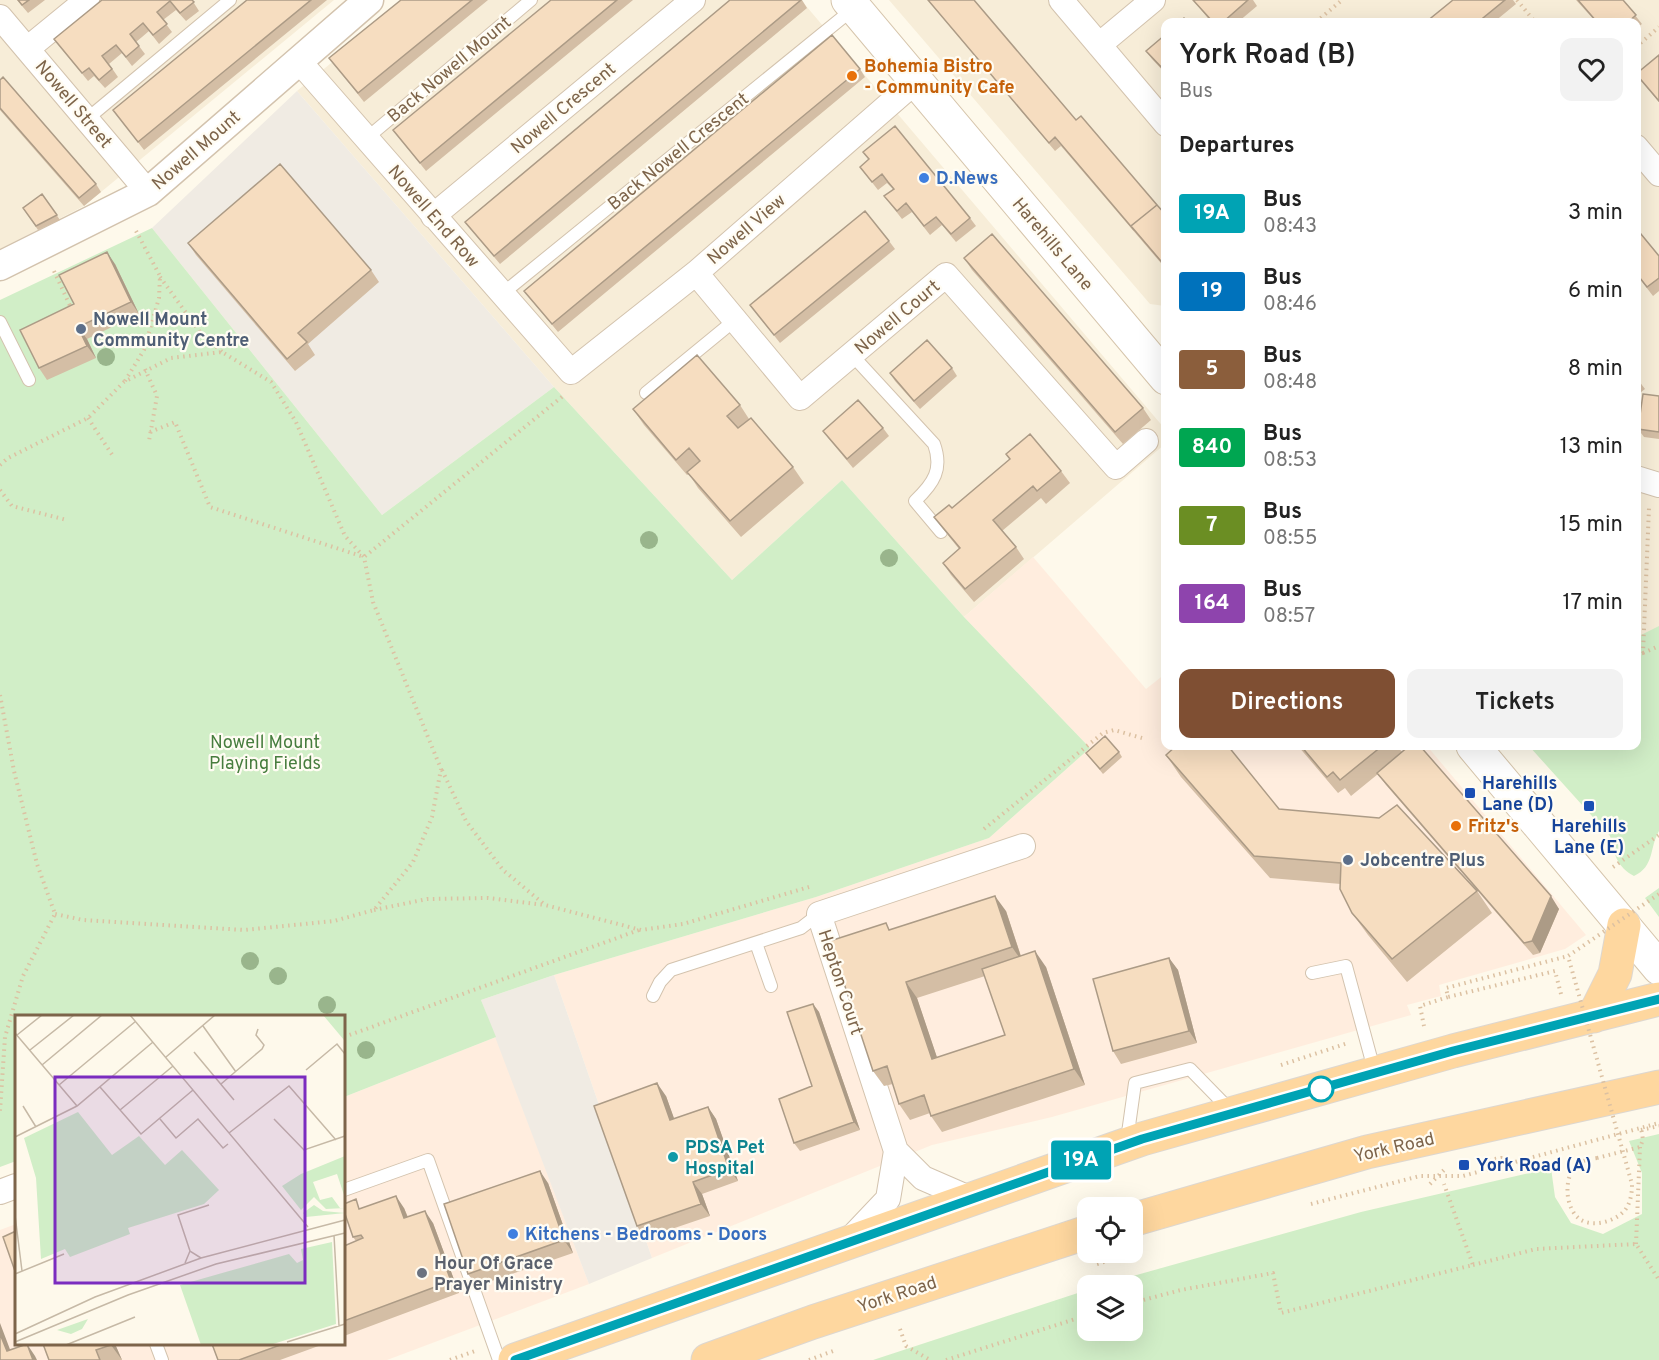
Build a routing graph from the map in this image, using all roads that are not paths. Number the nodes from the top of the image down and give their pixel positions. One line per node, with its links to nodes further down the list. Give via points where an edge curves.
1 (87, 0): 11 (street)
2 (230, 0): 15 (lane)
3 (369, 0): 12 (street, Nowell Mount)
4 (531, 0): 16 (lane, Back Nowell Mount)
5 (693, 0): 20 (street, Nowell Crescent)
6 (1061, 0): 10 (street)
7 (1153, 0): 10 (street)
8 (851, 4): 13 (main road, Harehills Lane); 23 (lane, Back Nowell Crescent)
9 (0, 17): 11 (street, Nowell Street)
10 (1099, 45): 14 (street)
11 (27, 49): 15 (street, Nowell Street)
12 (298, 60): 16 (street, Nowell End Row); 19 (street, Nowell Mount)
13 (916, 81): 22 (street, Nowell View); 27 (main road, Harehills Lane)
14 (1161, 118)
15 (87, 119): 19 (street, Nowell Street)
16 (367, 138): 20 (street, Nowell End Row)
17 (1641, 153): 18 (street)
18 (1659, 174)
19 (148, 192): 21 (street, Nowell Mount)
20 (433, 216): 23 (street, Nowell End Row)
21 (0, 266)
22 (696, 273): 24 (street, Nowell Court); 28 (street, Nowell View)
23 (502, 294): 28 (street, Nowell End Row)
24 (735, 320): 26 (street, Nowell Court, via 800,398); 30 (lane)
25 (0, 322): 29 (lane)
26 (852, 355): 31 (street, Nowell Court, via 946,275 1116,467); 32 (lane, via 933,444 938,469 934,480 915,501)
27 (1161, 366)
28 (571, 372)
29 (29, 380)
30 (646, 393)
31 (1146, 441)
32 (941, 532)
33 (1476, 750): 36 (main road)
34 (1023, 846): 35 (street, Hepton Court)
35 (819, 914): 37 (lane, via 801,928); 48 (street, Hepton Court)
36 (1624, 925): 38 (main road); 43 (highway, via 1615,974)
37 (756, 943): 40 (lane); 41 (lane, via 671,970)
38 (1659, 968)
39 (1312, 973): 44 (lane, via 1346,966)
40 (771, 986)
41 (653, 996)
42 (1659, 999): 43 (highway)
43 (1594, 1016): 44 (highway)
44 (1375, 1074): 46 (highway)
45 (1659, 1087): 53 (highway, York Road, via 1367,1152)
46 (1234, 1113): 47 (highway); 47 (lane, via 1190,1069 1135,1083)
47 (1127, 1144): 52 (highway)
48 (896, 1151): 52 (street, Hepton Court, via 923,1178); 55 (street, Hepton Court, via 888,1199)
49 (15, 1186): 51 (street)
50 (345, 1190): 58 (lane, via 428,1160)
51 (0, 1192)
52 (969, 1198): 55 (highway)
53 (1143, 1217)
54 (1077, 1236): 60 (highway, York Road)
55 (848, 1241): 59 (highway)
56 (156, 1345): 57 (lane)
57 (162, 1360)
58 (499, 1360)
59 (515, 1360)
60 (708, 1360)

